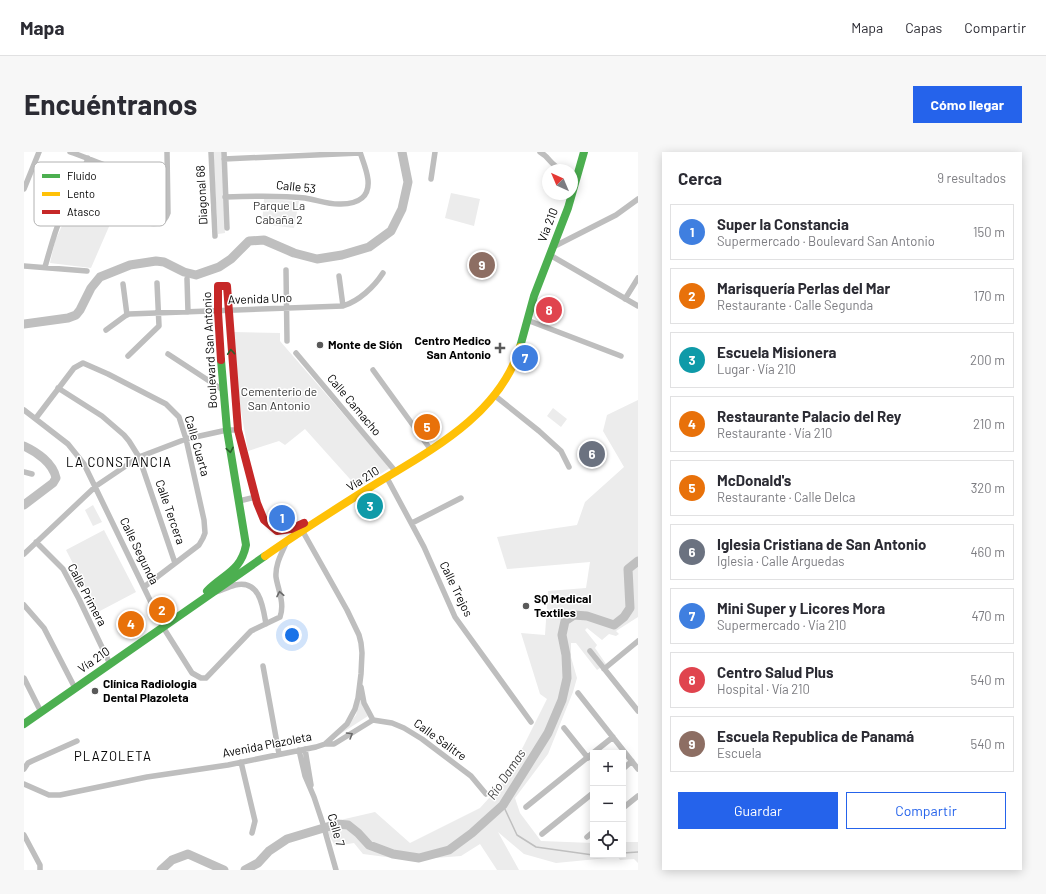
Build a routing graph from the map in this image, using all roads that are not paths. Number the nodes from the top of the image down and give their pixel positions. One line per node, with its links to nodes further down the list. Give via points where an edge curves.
1 (39, 152): 12 (street)
2 (70, 152): 10 (street)
3 (167, 152): 18 (street)
4 (210, 152): 27 (street, Diagonal 68)
5 (224, 152): 11 (street)
6 (435, 152): 19 (street)
7 (540, 152): 16 (street)
8 (584, 152): 17 (main road, Vía 210)
9 (360, 153): 11 (street); 21 (street, Calle 53, via 368,179 367,190 362,198 351,204 340,205 276,195)
10 (88, 158): 13 (street); 14 (street)
11 (224, 159): 21 (street)
12 (35, 162)
13 (87, 162)
14 (99, 162)
15 (34, 164): 20 (street)
16 (552, 164)
17 (578, 167)
18 (168, 174): 24 (street)
19 (431, 179)
20 (24, 189)
21 (225, 197): 26 (street)
22 (638, 199): 28 (street, via 616,215)
23 (569, 200): 28 (main road, Vía 210)
24 (166, 219)
25 (58, 226): 31 (street)
26 (227, 228)
27 (215, 236)
28 (553, 247): 29 (main road, Vía 210)
29 (550, 255): 40 (street); 49 (main road, Vía 210)
30 (24, 266): 31 (street)
31 (46, 267): 33 (street)
32 (286, 270): 43 (street)
33 (87, 271)
34 (383, 273): 41 (street, Avenida Uno, via 360,297)
35 (339, 276): 41 (street)
36 (638, 278): 40 (street)
37 (187, 279): 45 (street)
38 (157, 283): 47 (street)
39 (123, 284): 48 (street)
40 (625, 299): 42 (street)
41 (343, 306): 43 (street, Avenida Uno)
42 (638, 306)
43 (287, 309): 44 (street, Avenida Uno); 51 (street)
44 (229, 311): 46 (street, Avenida Uno); 46 (main road, Boulevard San Antonio, via 226,286 218,287); 63 (main road, Boulevard San Antonio, one-way to 44)
45 (188, 312): 46 (street, Avenida Uno); 47 (street, Avenida Uno)
46 (218, 312): 58 (main road, Boulevard San Antonio)
47 (159, 313): 48 (street, Avenida Uno); 54 (street, via 159,326)
48 (127, 315): 50 (street)
49 (527, 320): 55 (street); 59 (main road, Vía 210, via 512,367)
50 (106, 330)
51 (287, 341)
52 (296, 353): 69 (street, Calle Camacho)
53 (168, 354): 58 (street)
54 (128, 356)
55 (621, 356)
56 (373, 370): 65 (street)
57 (58, 388): 61 (street, Calle Cuarta); 64 (street, Calle Cuarta, via 75,367 86,364 168,405 179,417); 66 (street, Calle Tercera, via 110,423 126,438)
58 (223, 390): 62 (main road, Boulevard San Antonio)
59 (494, 395): 65 (main road, Vía 210, via 462,427); 67 (street, via 561,451)
60 (24, 410): 61 (street, Calle Segunda)
61 (36, 418): 72 (street, Calle Segunda, via 73,449)
62 (227, 430): 63 (street); 64 (street); 75 (main road, Boulevard San Antonio, one-way to 75)
63 (238, 430): 73 (main road, Boulevard San Antonio)
64 (186, 439): 66 (street); 82 (street, Calle Cuarta, via 205,534 199,546)
65 (431, 450): 69 (main road, Vía 210)
66 (139, 457): 72 (street); 82 (street, Calle Tercera)
67 (569, 467)
68 (24, 472): 70 (street)
69 (396, 472): 71 (main road, Vía 210)
70 (32, 474)
71 (387, 478): 76 (main road, Vía 210); 77 (street, Calle Trejos)
72 (96, 486): 80 (street); 83 (street, Calle Segunda)
73 (256, 497): 75 (street); 76 (main road, Boulevard San Antonio, via 264,520 278,531 292,529 325,511)
74 (461, 498): 77 (street)
75 (239, 501): 85 (main road, Boulevard San Antonio, via 246,545 243,558 239,565 216,582)
76 (337, 508): 78 (main road, Vía 210)
77 (412, 523): 101 (street, Calle Trejos, via 455,617)
78 (302, 530): 79 (main road, Vía 210); 95 (street, Avenida Plazoleta, via 359,635 362,653)
79 (288, 539): 84 (main road, Vía 210); 87 (street, Calle Segunda, one-way to 79, via 278,619 282,613 282,599 276,576 277,563)
80 (36, 542): 81 (street); 91 (street, Calle Primera, via 63,568)
81 (24, 554)
82 (175, 563): 83 (street, Calle Cuarta)
83 (144, 587): 88 (street, Calle Segunda)
84 (207, 596): 85 (main road, Vía 210); 87 (street, via 236,585 250,586 262,602)
85 (200, 601): 88 (main road, Vía 210)
86 (24, 605): 96 (street, via 44,628)
87 (266, 624): 88 (street, Calle Segunda, via 251,631 206,678 192,673)
88 (163, 627): 91 (main road, Vía 210)
89 (638, 641): 93 (street)
90 (590, 651): 93 (street)
91 (110, 664): 96 (main road, Vía 210)
92 (263, 666): 109 (street)
93 (604, 669): 98 (street)
94 (24, 678): 99 (street)
95 (360, 684): 100 (street, via 364,703); 106 (street, Avenida Plazoleta, via 351,718)
96 (76, 688): 99 (main road, Vía 210)
97 (578, 694): 104 (street)
98 (638, 711)
99 (41, 712): 102 (main road, Vía 210)
100 (373, 720): 106 (street, one-way to 100, via 334,744); 117 (street, Calle Salitre, via 392,723 422,739 470,776)
101 (532, 722)
102 (24, 724)
103 (564, 728): 110 (street)
104 (613, 737): 108 (street); 111 (street)
105 (77, 741): 114 (street, via 28,763)
106 (326, 744): 107 (street, Avenida Plazoleta)
107 (302, 750): 109 (street, Avenida Plazoleta); 126 (street, Calle 7, via 304,776 314,797)
108 (597, 750)
109 (279, 754): 112 (street, Avenida Plazoleta)
110 (588, 758): 121 (street)
111 (632, 761): 113 (street); 115 (street)
112 (241, 762): 116 (street, Avenida Plazoleta, via 174,772 60,795 49,795); 122 (street, via 255,821)
113 (626, 766)
114 (24, 769)
115 (638, 769)
116 (25, 786)
117 (486, 794)
118 (590, 795): 123 (street)
119 (638, 796): 120 (street)
120 (626, 806)
121 (526, 807)
122 (252, 833)
123 (542, 834)
124 (24, 835): 125 (street, via 40,865)
125 (40, 870)
126 (336, 870)

